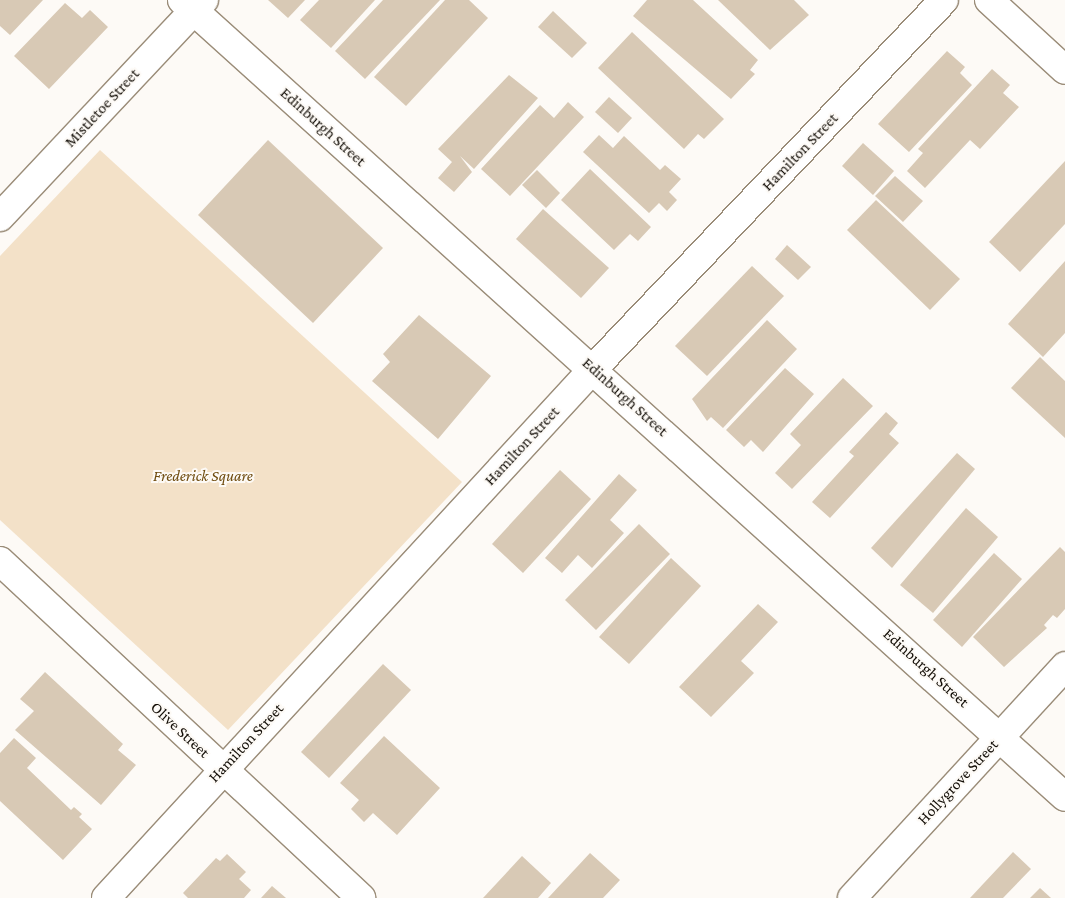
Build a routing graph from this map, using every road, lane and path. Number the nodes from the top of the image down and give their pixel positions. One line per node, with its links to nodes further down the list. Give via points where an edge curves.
1 (944, 0): 6 (street, Hamilton Street)
2 (988, 0): 4 (street)
3 (193, 4): 5 (street, Mistletoe Street); 6 (street, Edinburgh Street)
4 (1065, 70)
5 (0, 217)
6 (593, 369): 9 (street, Edinburgh Street); 10 (street, Hamilton Street)
7 (0, 561): 10 (street, Olive Street)
8 (1065, 666): 9 (street, Hollygrove Street)
9 (1001, 736): 11 (street, Edinburgh Street); 14 (street, Hollygrove Street)
10 (222, 769): 12 (street, Hamilton Street); 13 (street, Olive Street)
11 (1065, 797)
12 (106, 898)
13 (361, 898)
14 (852, 898)

